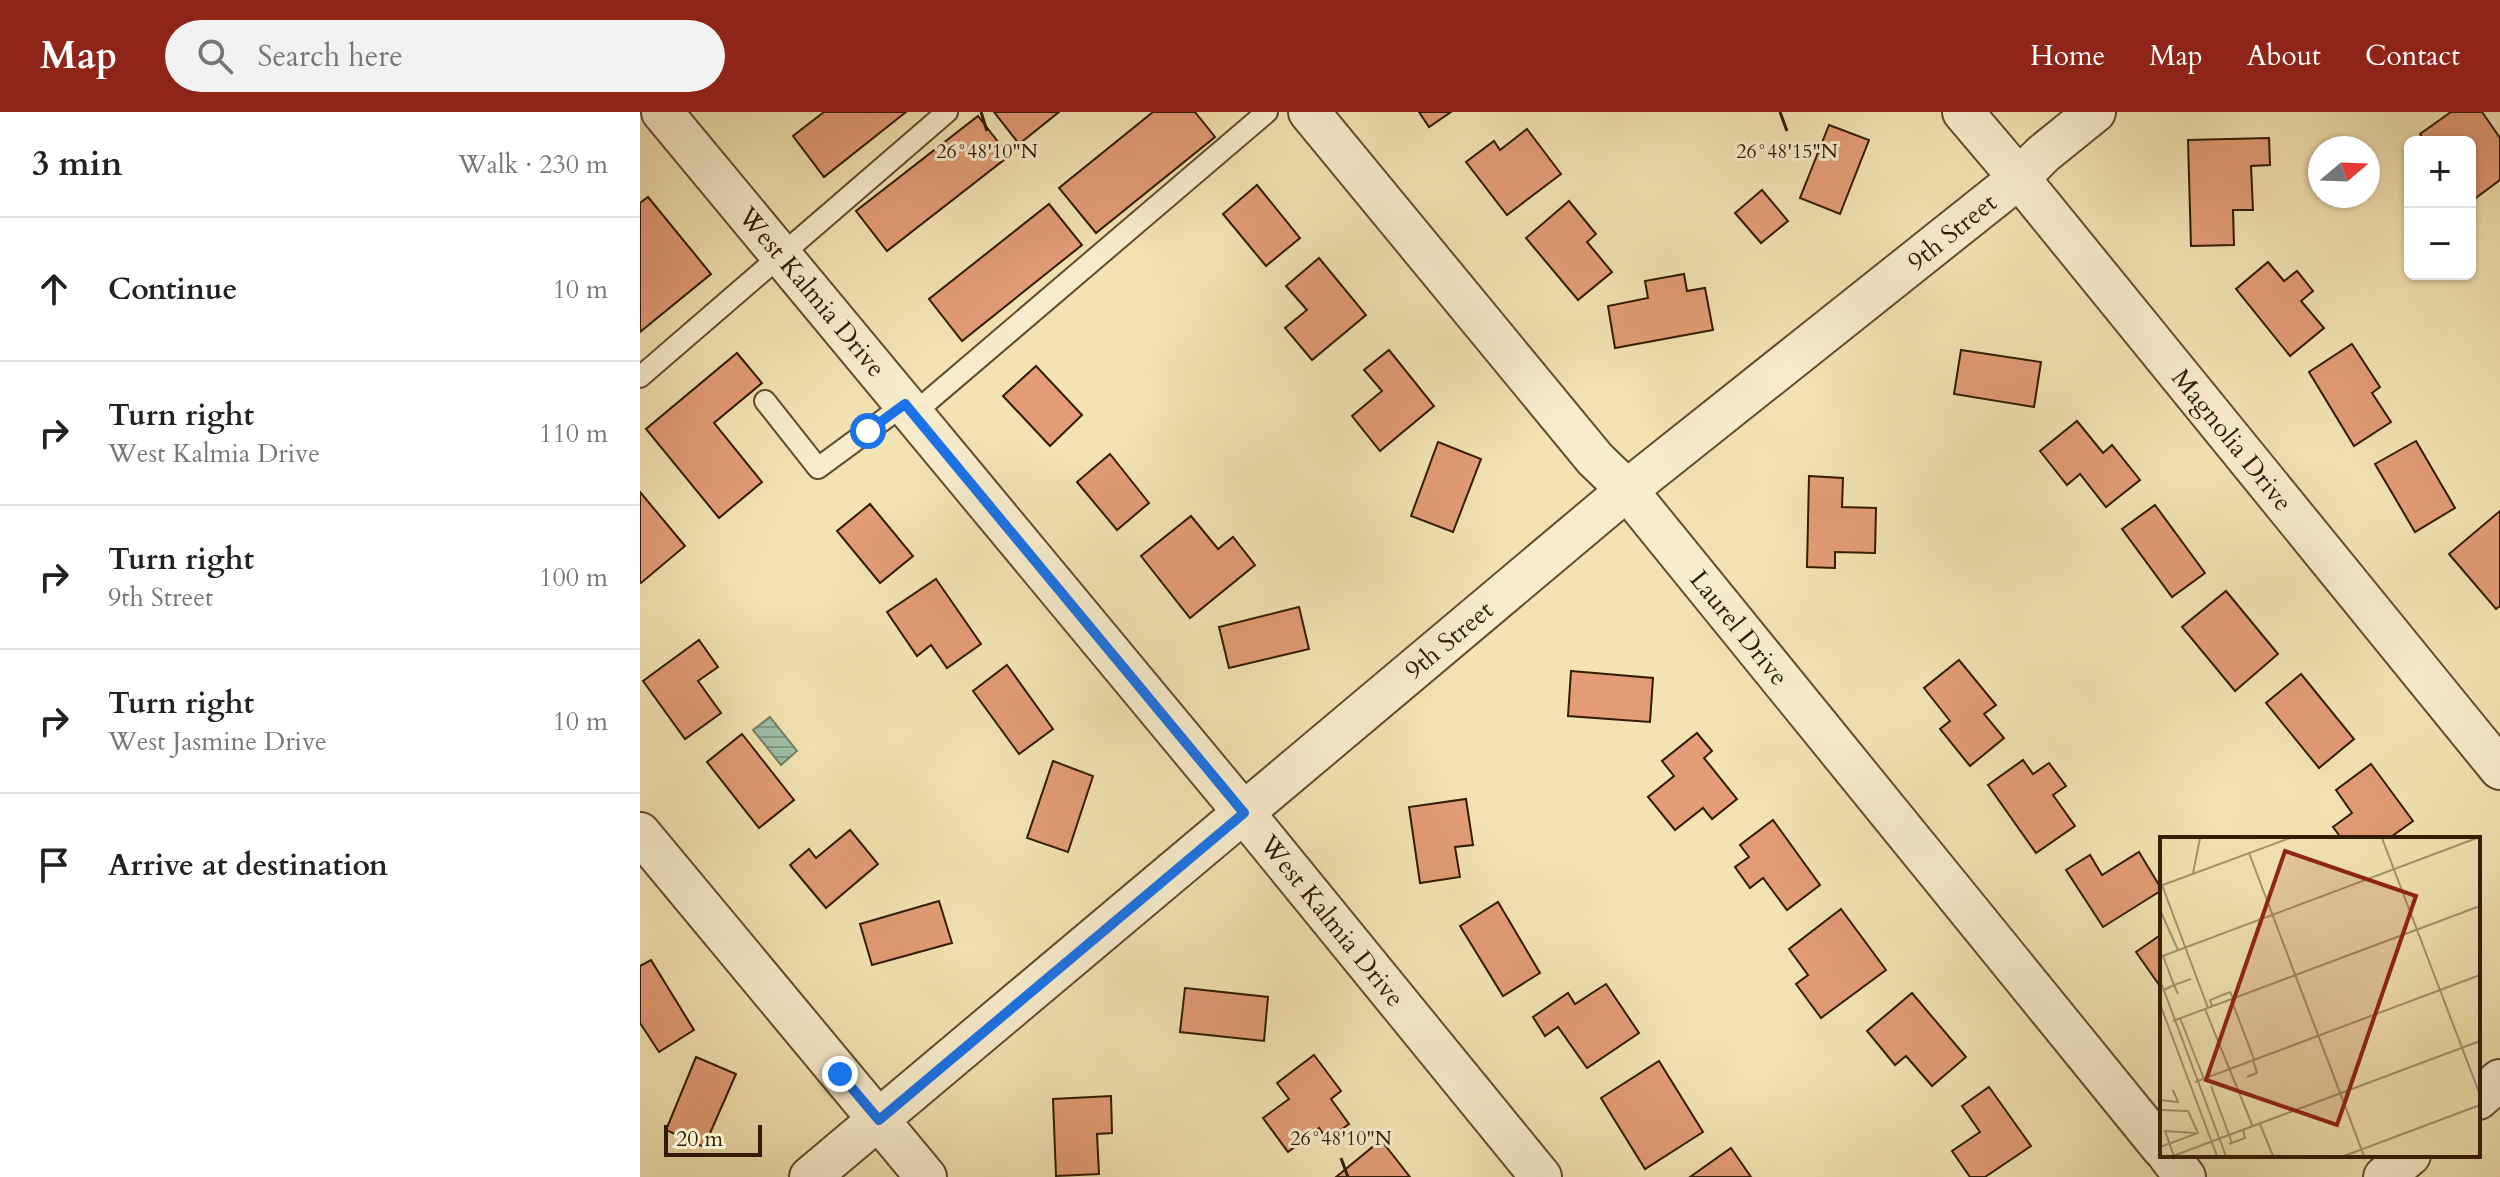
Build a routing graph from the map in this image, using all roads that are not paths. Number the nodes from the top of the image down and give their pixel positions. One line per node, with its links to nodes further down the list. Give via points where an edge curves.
1 (662, 112): 8 (street, West Kalmia Drive)
2 (947, 112): 8 (lane)
3 (1267, 112): 11 (lane)
4 (1309, 112): 12 (street, Laurel Drive, via 1595,459)
5 (1963, 112): 7 (street, Magnolia Drive)
6 (2095, 112): 7 (street, 9th Street)
7 (2019, 178): 12 (street, 9th Street); 13 (street, Magnolia Drive)
8 (780, 254): 9 (lane); 11 (street, West Kalmia Drive)
9 (640, 377)
10 (765, 401): 11 (lane, via 818,468)
11 (909, 409): 14 (street, West Kalmia Drive)
12 (1627, 490): 14 (street, 9th Street); 19 (street, Laurel Drive)
13 (2500, 769)
14 (1244, 813): 18 (street, 9th Street); 24 (street, West Kalmia Drive)
15 (640, 833): 18 (street)
16 (2500, 1080): 17 (street)
17 (2480, 1097)
18 (879, 1120): 22 (street, 9th Street); 23 (street)
19 (2160, 1146)
20 (2170, 1157): 25 (street)
21 (2408, 1157): 26 (street)
22 (810, 1177)
23 (926, 1177)
24 (1541, 1177)
25 (2185, 1177)
26 (2384, 1177)

